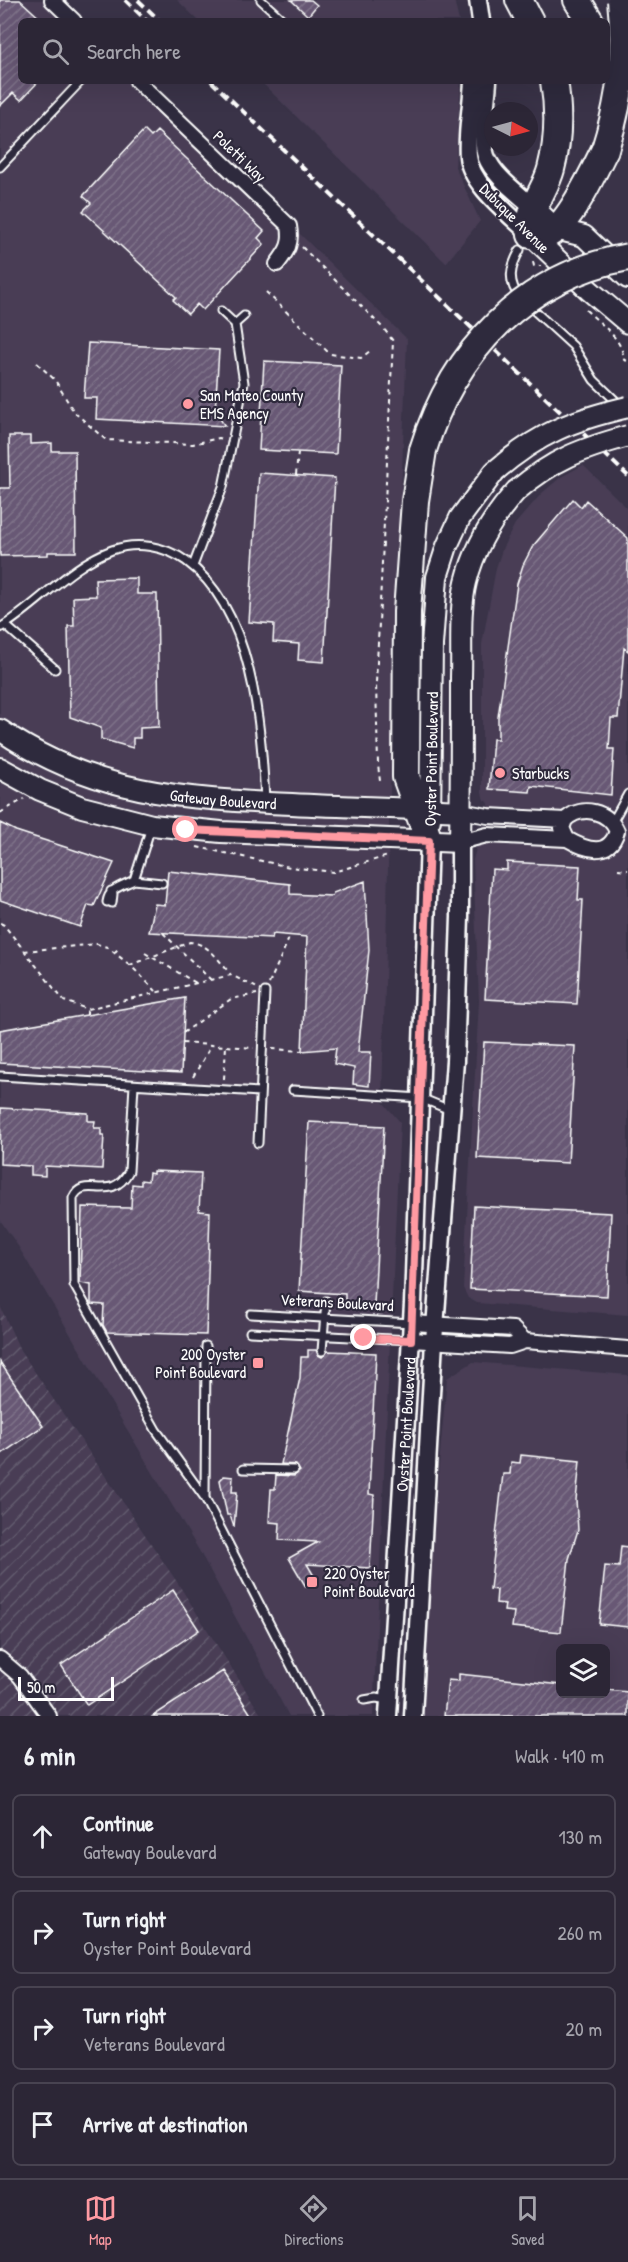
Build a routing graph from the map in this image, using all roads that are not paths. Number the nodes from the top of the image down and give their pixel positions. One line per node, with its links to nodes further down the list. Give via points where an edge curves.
1 (52, 0): 8 (street)
2 (261, 0): 9 (lane)
3 (478, 0): 10 (street)
4 (519, 0): 11 (highway)
5 (577, 0): 12 (highway)
6 (620, 0): 7 (highway); 22 (highway, bridge, via 623,73 604,149 581,194)
7 (628, 15)
8 (71, 18)
9 (281, 18)
10 (481, 18)
11 (528, 18)
12 (588, 18)
13 (610, 52): 14 (highway)
14 (628, 79)
15 (78, 84): 20 (lane)
16 (140, 84): 24 (street, Poletti Way, via 289,226 289,248)
17 (473, 84): 22 (street, Dubuque Avenue, via 468,157 473,173 482,187)
18 (488, 84): 21 (street, Dubuque Avenue, via 486,155 498,173)
19 (555, 84): 21 (highway, via 558,104 555,149)
20 (0, 167)
21 (534, 208): 22 (highway, via 530,221)
22 (536, 238): 25 (main road, Dubuque Avenue, via 584,236); 28 (main road, Dubuque Avenue); 30 (lane, via 512,265 513,288 573,346 594,380)
23 (628, 257): 39 (highway, bridge, via 562,279 506,315 471,352 442,397 431,423 418,475 406,657 406,777)
24 (277, 264)
25 (628, 278)
26 (221, 311): 29 (lane)
27 (244, 316): 29 (lane)
28 (628, 323)
29 (236, 324): 32 (lane, via 244,383 223,487)
30 (626, 407): 39 (main road, Oyster Point Boulevard, bridge, via 556,429 516,453 495,471 460,518 437,577)
31 (628, 436): 40 (main road, Oyster Point Boulevard, bridge, via 569,455 534,476 516,491 485,531 465,584)
32 (193, 566): 33 (lane, via 175,553 155,546 113,550 65,578); 38 (lane, via 222,601 250,672)
33 (2, 628): 34 (lane)
34 (55, 669)
35 (0, 730): 38 (main road, Gateway Boulevard, via 54,761 132,789)
36 (0, 768): 43 (main road, Gateway Boulevard, via 82,807)
37 (628, 794): 42 (lane)
38 (265, 803): 39 (main road, Gateway Boulevard)
39 (424, 809): 40 (main road, Gateway Boulevard); 45 (highway)
40 (461, 811): 41 (street); 46 (main road, Oyster Point Boulevard)
41 (565, 820): 42 (street, via 579,812 592,811); 44 (street, via 562,828)
42 (613, 821): 44 (street, via 617,831 608,848 588,849)
43 (152, 825): 45 (main road, Gateway Boulevard, via 221,832); 47 (lane)
44 (567, 839): 46 (street, via 487,835)
45 (429, 841): 46 (main road, Gateway Boulevard); 55 (street, Oyster Point Boulevard)
46 (460, 842): 56 (street, Oyster Point Boulevard, via 455,1061)
47 (134, 880): 48 (lane); 49 (lane, via 111,891)
48 (162, 883)
49 (109, 902)
50 (265, 992): 54 (lane)
51 (0, 1076): 52 (lane)
52 (134, 1084): 54 (lane); 73 (lane, via 129,1171 114,1188 85,1187 78,1189 73,1198 73,1281 156,1430)
53 (293, 1090): 55 (lane)
54 (260, 1092): 57 (lane)
55 (421, 1098): 56 (lane); 61 (street, Oyster Point Boulevard)
56 (450, 1110): 62 (street, Oyster Point Boulevard)
57 (258, 1143)
58 (326, 1302): 60 (lane)
59 (251, 1314): 60 (lane, Veterans Boulevard)
60 (324, 1318): 61 (lane, Veterans Boulevard); 64 (lane)
61 (412, 1323): 62 (street, Veterans Boulevard); 65 (street, Oyster Point Boulevard)
62 (435, 1324): 66 (street, Oyster Point Boulevard); 67 (street, Veterans Boulevard, via 513,1329)
63 (250, 1332): 64 (lane, Veterans Boulevard)
64 (323, 1336): 65 (lane, Veterans Boulevard); 70 (lane)
65 (411, 1340): 66 (street, Veterans Boulevard); 76 (street, Oyster Point Boulevard)
66 (434, 1341): 67 (street, Veterans Boulevard, via 510,1346); 79 (street, Oyster Point Boulevard)
67 (525, 1341): 69 (street, Veterans Boulevard)
68 (206, 1346): 73 (lane)
69 (628, 1349)
70 (322, 1351)
71 (243, 1469): 72 (lane)
72 (294, 1470)
73 (205, 1498): 78 (lane)
74 (0, 1659): 77 (street, via 20,1676)
75 (364, 1700): 76 (lane, via 376,1698)
76 (389, 1708)
77 (49, 1716)
78 (317, 1716)
79 (414, 1716)

